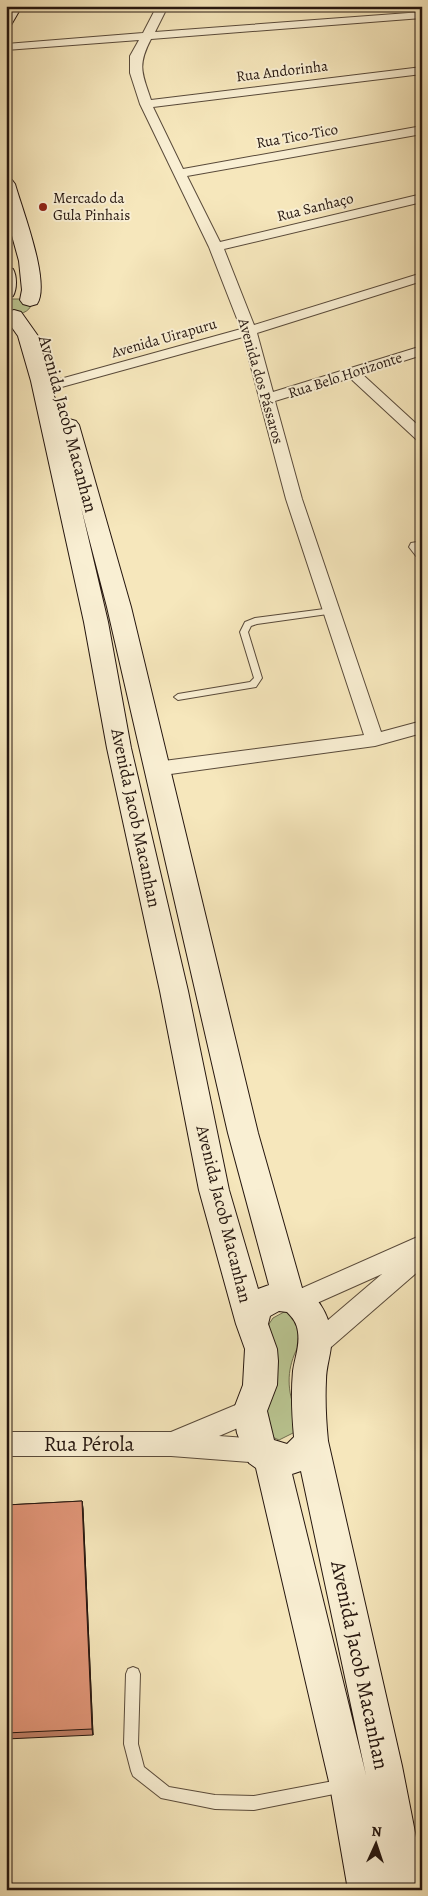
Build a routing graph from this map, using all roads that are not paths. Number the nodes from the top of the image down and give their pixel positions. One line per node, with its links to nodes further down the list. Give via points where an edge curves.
1 (15, 6): 4 (main road)
2 (163, 6): 5 (street, Avenida dos Pássaros)
3 (422, 15): 5 (street)
4 (6, 22)
5 (145, 38): 6 (street); 8 (street, Avenida dos Pássaros, via 135,64)
6 (6, 47)
7 (422, 70): 8 (street, Rua Andorinha)
8 (146, 104): 10 (street, Avenida dos Pássaros)
9 (422, 130): 10 (street, Rua Tico-Tico)
10 (179, 174): 13 (street, Avenida dos Pássaros)
11 (6, 186): 16 (main road, via 32,276 33,294)
12 (422, 198): 13 (street, Rua Sanhaço)
13 (216, 248): 17 (street, Avenida dos Pássaros)
14 (6, 273): 16 (main road)
15 (422, 277): 17 (street, Avenida Uirapuru)
16 (15, 305): 20 (main road, Avenida Jacob Macanhan, via 38,321 44,332); 31 (main road, Avenida Jacob Macanhan, via 28,336 48,410 96,622 119,748 174,991 214,1190)
17 (249, 331): 20 (street, Avenida Uirapuru); 21 (street, Avenida dos Pássaros)
18 (422, 350): 19 (street, Rua Belo Horizonte)
19 (353, 373): 21 (street, Rua Belo Horizonte); 22 (street)
20 (58, 384): 27 (main road, Avenida Jacob Macanhan, via 119,607)
21 (268, 399): 23 (street, Avenida dos Pássaros, via 294,499)
22 (422, 437)
23 (332, 611): 24 (lane, via 248,624 244,632 258,678 253,684); 26 (street, Avenida dos Pássaros)
24 (178, 697)
25 (422, 728): 26 (street)
26 (375, 740): 27 (street)
27 (156, 769): 30 (main road, Avenida Jacob Macanhan, via 244,1133)
28 (422, 1245): 30 (street)
29 (422, 1254): 32 (street)
30 (293, 1298): 31 (main road, Avenida Jacob Macanhan, via 264,1301 255,1308); 32 (main road, Avenida Jacob Macanhan, via 311,1320)
31 (252, 1324): 33 (main road, Avenida Jacob Macanhan, via 262,1361 260,1385)
32 (315, 1346): 34 (main road, Avenida Jacob Macanhan, via 309,1386)
33 (250, 1411): 36 (street, Rua Pérola); 37 (main road, Avenida Jacob Macanhan, via 254,1433)
34 (311, 1441): 37 (main road, via 302,1454 287,1460); 41 (main road, Avenida Jacob Macanhan, via 383,1766)
35 (6, 1444): 36 (street, Rua Pérola)
36 (171, 1444): 37 (street, Rua Pérola)
37 (266, 1455): 39 (main road, Avenida Jacob Macanhan)
38 (134, 1674): 39 (lane, via 131,1744 138,1771 166,1793 215,1802 254,1803)
39 (348, 1786): 40 (main road, Avenida Jacob Macanhan)
40 (368, 1890)
41 (406, 1890)

